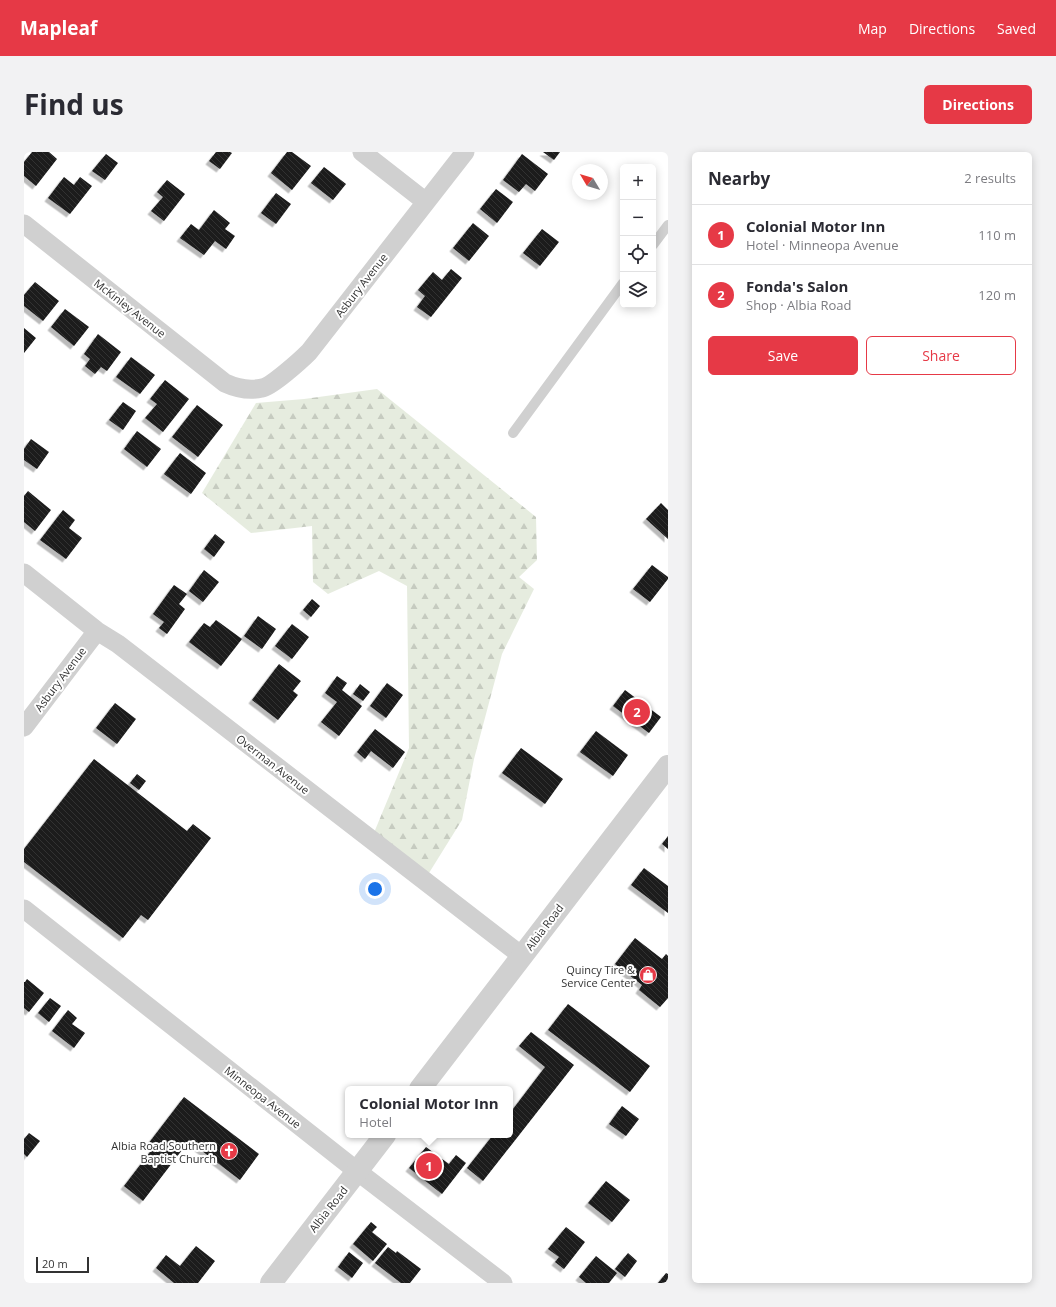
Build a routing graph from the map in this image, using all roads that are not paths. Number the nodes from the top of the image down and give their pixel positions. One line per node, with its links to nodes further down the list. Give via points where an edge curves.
1 (362, 152): 3 (street)
2 (466, 152): 3 (street, Asbury Avenue)
3 (426, 202): 8 (street, Asbury Avenue, via 309,352 263,388)
4 (24, 224): 8 (street, McKinley Avenue, via 219,378)
5 (668, 225): 6 (lane)
6 (656, 240)
7 (620, 287): 9 (lane)
8 (238, 389)
9 (513, 433)
10 (24, 573): 11 (street, Overman Avenue)
11 (97, 631): 12 (street, Asbury Avenue); 15 (street, Overman Avenue)
12 (24, 727)
13 (668, 766): 15 (street, Albia Road)
14 (24, 909): 18 (street, Minneopa Avenue)
15 (522, 956): 16 (street, Albia Road)
16 (422, 1086)
17 (383, 1138): 18 (street, Albia Road)
18 (357, 1171): 19 (street, Albia Road); 20 (street, Minneopa Avenue)
19 (271, 1283)
20 (503, 1283)

